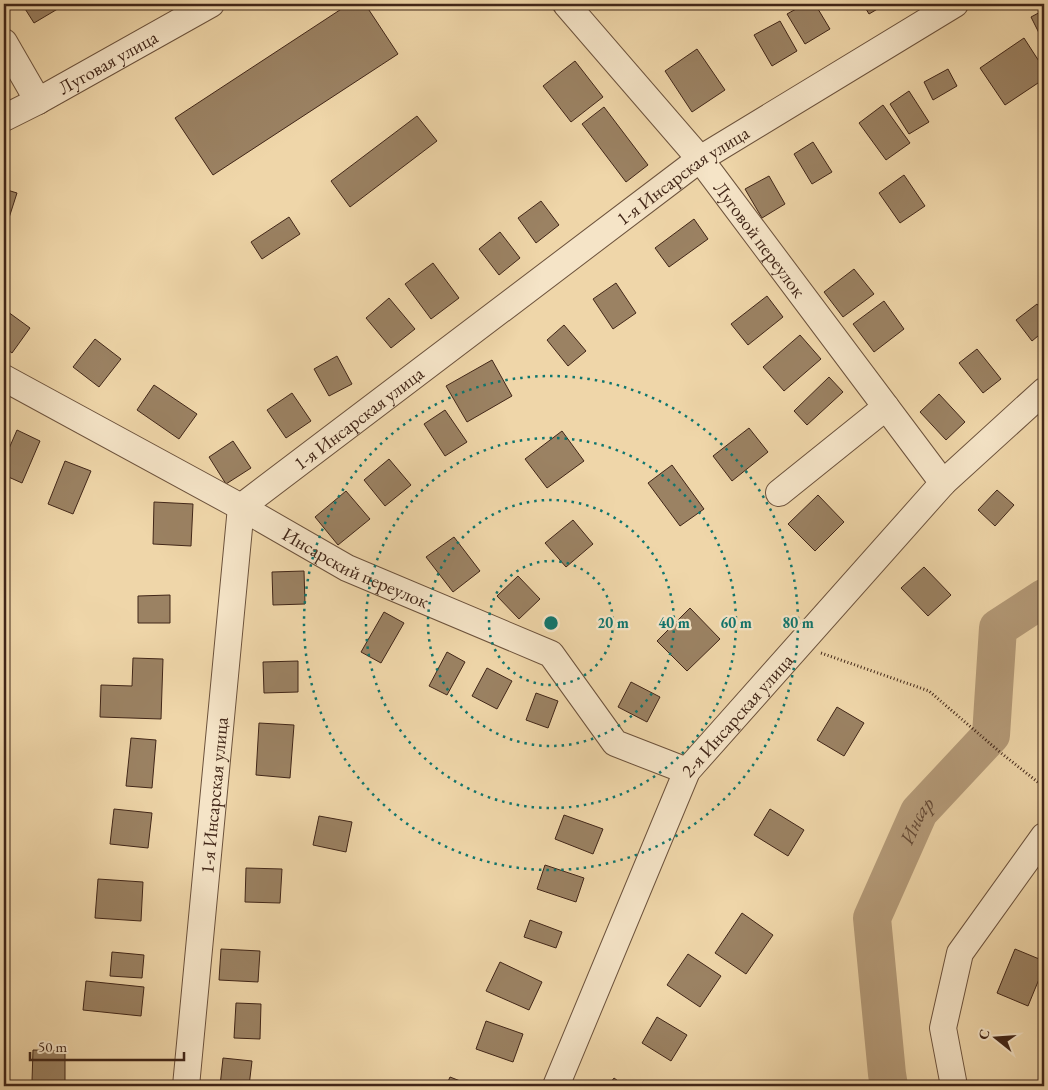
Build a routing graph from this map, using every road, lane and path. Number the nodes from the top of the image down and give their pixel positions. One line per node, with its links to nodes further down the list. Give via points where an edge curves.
1 (211, 4): 5 (street, Луговая улица)
2 (566, 4): 7 (street, Луговой переулок)
3 (955, 4): 7 (street, 1-я Инсарская улица)
4 (4, 42): 5 (street)
5 (38, 100): 6 (street, Луговая улица)
6 (4, 118)
7 (700, 159): 10 (street, Луговой переулок); 13 (street, 1-я Инсарская улица)
8 (4, 378): 13 (street, Инсарский переулок)
9 (1044, 391): 11 (street, 2-я Инсарская улица)
10 (886, 407): 11 (street, Луговой переулок); 12 (street)
11 (943, 483): 14 (street, 2-я Инсарская улица)
12 (779, 493)
13 (241, 507): 15 (street, Инсарский переулок, via 347,568 551,654 616,743); 18 (street, 1-я Инсарская улица)
14 (800, 645): 15 (street, 2-я Инсарская улица); 16 (path, via 929,691)
15 (687, 771): 19 (street, 2-я Инсарская улица)
16 (1044, 787)
17 (1044, 836): 20 (street, via 960,953 943,1028)
18 (186, 1086)
19 (556, 1086)
20 (954, 1086)

